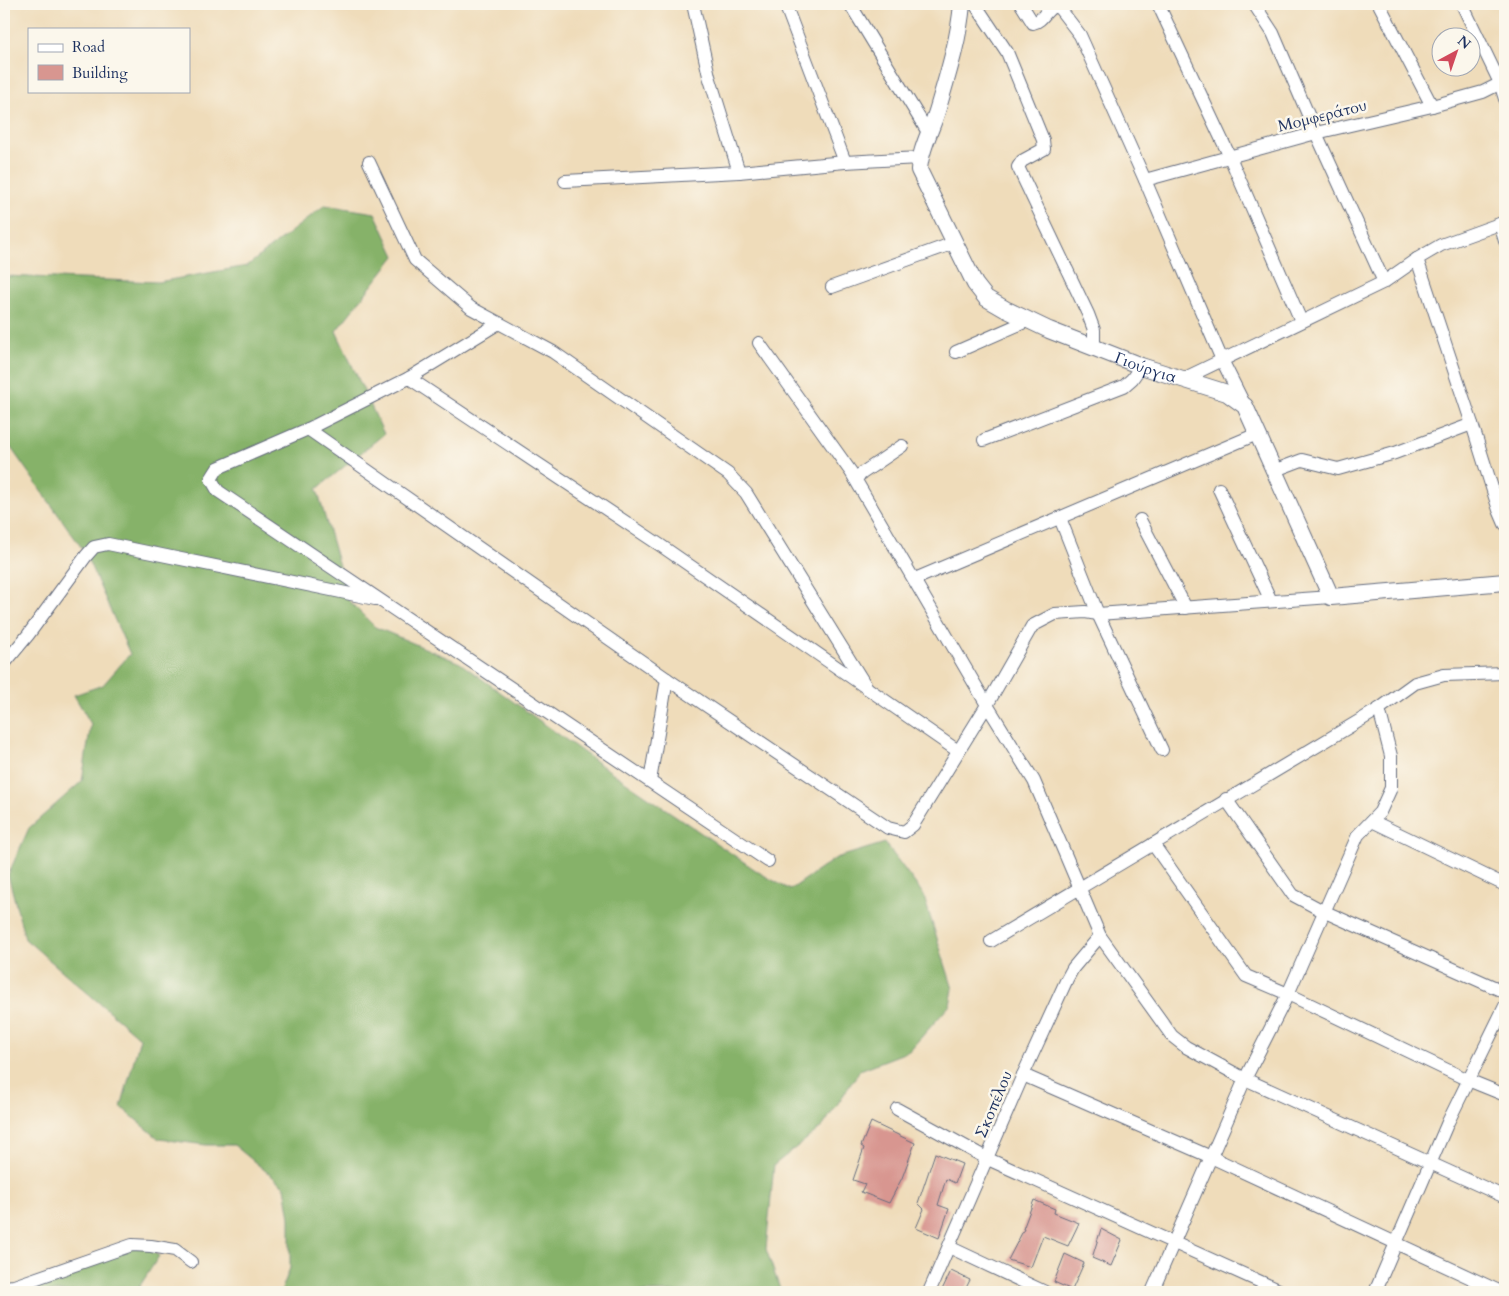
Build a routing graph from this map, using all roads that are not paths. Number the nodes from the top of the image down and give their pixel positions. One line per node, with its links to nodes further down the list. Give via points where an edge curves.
1 (693, 4): 20 (street, via 709,76)
2 (784, 4): 19 (street)
3 (850, 4): 15 (street)
4 (962, 4): 15 (street, via 960,26)
5 (975, 4): 33 (street, via 1007,52 1043,140 1044,148 1018,167 1088,314 1094,330)
6 (1021, 4): 21 (street, via 1033,23 1039,22 1054,6 1060,9 1080,35)
7 (1158, 4): 16 (street)
8 (1254, 4): 14 (street, via 1274,33)
9 (1378, 4): 13 (street)
10 (1462, 4): 11 (street)
11 (1502, 82): 12 (street); 13 (street, Μομφεράτου, via 1483,92)
12 (1505, 99)
13 (1432, 106): 14 (street, Μομφεράτου)
14 (1316, 133): 16 (street, Μομφεράτου); 27 (street)
15 (929, 134): 17 (street)
16 (1229, 155): 21 (street, Μομφεράτου); 30 (street)
17 (919, 158): 19 (street); 25 (street, Γιούργια, via 919,170)
18 (369, 162): 31 (street, via 415,260 471,308)
19 (845, 162): 20 (street)
20 (739, 172): 22 (street)
21 (1145, 180): 35 (street)
22 (564, 181)
23 (1503, 223): 24 (street); 26 (street, via 1441,245)
24 (1505, 241)
25 (954, 243): 28 (street); 29 (street, Γιούργια, via 986,298)
26 (1417, 259): 27 (street); 40 (street)
27 (1384, 282): 30 (street)
28 (832, 287)
29 (1029, 320): 33 (street, Γιούργια); 34 (street)
30 (1301, 321): 35 (street)
31 (499, 323): 37 (street); 61 (street, via 552,352 728,474 746,493)
32 (759, 343): 46 (street)
33 (1094, 347): 36 (street, Γιούργια)
34 (956, 352)
35 (1222, 360): 38 (street); 39 (street)
36 (1140, 366): 38 (street, Γιούργια); 43 (street, via 1124,386)
37 (409, 378): 41 (street); 61 (street)
38 (1183, 379): 39 (street, Γιούργια, via 1227,393)
39 (1245, 406): 42 (street)
40 (1472, 424): 45 (street, via 1395,453 1338,469 1302,460); 50 (street)
41 (308, 429): 54 (street, via 218,468 211,480 218,491); 60 (street)
42 (1257, 434): 45 (street); 48 (street)
43 (984, 440)
44 (902, 446): 46 (street)
45 (1273, 471): 53 (street)
46 (855, 478): 51 (street)
47 (1219, 489): 55 (street)
48 (1060, 518): 51 (street); 57 (street)
49 (1140, 520): 56 (street)
50 (1505, 524)
51 (915, 579): 62 (street)
52 (1505, 582): 53 (street)
53 (1331, 597): 55 (street)
54 (383, 601): 58 (street, via 108,544 94,548 86,556); 66 (street)
55 (1271, 601): 56 (street)
56 (1186, 608): 57 (street)
57 (1098, 614): 62 (street, via 1054,614 1032,626); 64 (street)
58 (4, 664)
59 (1505, 674): 63 (street, via 1444,675 1415,683)
60 (667, 679): 65 (street, via 888,828 904,832 913,825); 66 (street)
61 (867, 688): 65 (street)
62 (986, 705): 65 (street); 72 (street, via 1034,781)
63 (1378, 709): 67 (street); 68 (street, via 1391,756 1392,788)
64 (1162, 750)
65 (958, 751)
66 (650, 781): 70 (street)
67 (1226, 799): 69 (street); 73 (street, via 1293,894)
68 (1372, 821): 71 (street); 73 (street, via 1358,835)
69 (1153, 844): 72 (street); 77 (street, via 1246,976)
70 (768, 861)
71 (1505, 885)
72 (1080, 888): 74 (street); 75 (street)
73 (1323, 911): 76 (street); 77 (street)
74 (1100, 936): 79 (street, Σκοπέλου, via 1073,968); 80 (street, via 1172,1036)
75 (991, 941)
76 (1505, 992)
77 (1288, 994): 80 (street); 81 (street)
78 (1505, 1006): 81 (street)
79 (1023, 1075): 84 (street); 85 (street, Σκοπέλου)
80 (1245, 1079): 84 (street); 86 (street)
81 (1468, 1080): 82 (street); 86 (street)
82 (1505, 1095)
83 (897, 1109): 85 (street)
84 (1211, 1157): 88 (street); 89 (street)
85 (988, 1159): 88 (street); 90 (street, Σκοπέλου)
86 (1430, 1162): 87 (street); 89 (street)
87 (1505, 1197)
88 (1175, 1243): 95 (street); 96 (street)
89 (1395, 1244): 97 (street); 98 (street)
90 (949, 1247): 93 (street, Σκοπέλου); 94 (street)
91 (191, 1262): 92 (street, via 175,1250 132,1245)
92 (4, 1287)
93 (929, 1292)
94 (1045, 1292)
95 (1152, 1292)
96 (1283, 1292)
97 (1375, 1292)
98 (1501, 1292)

